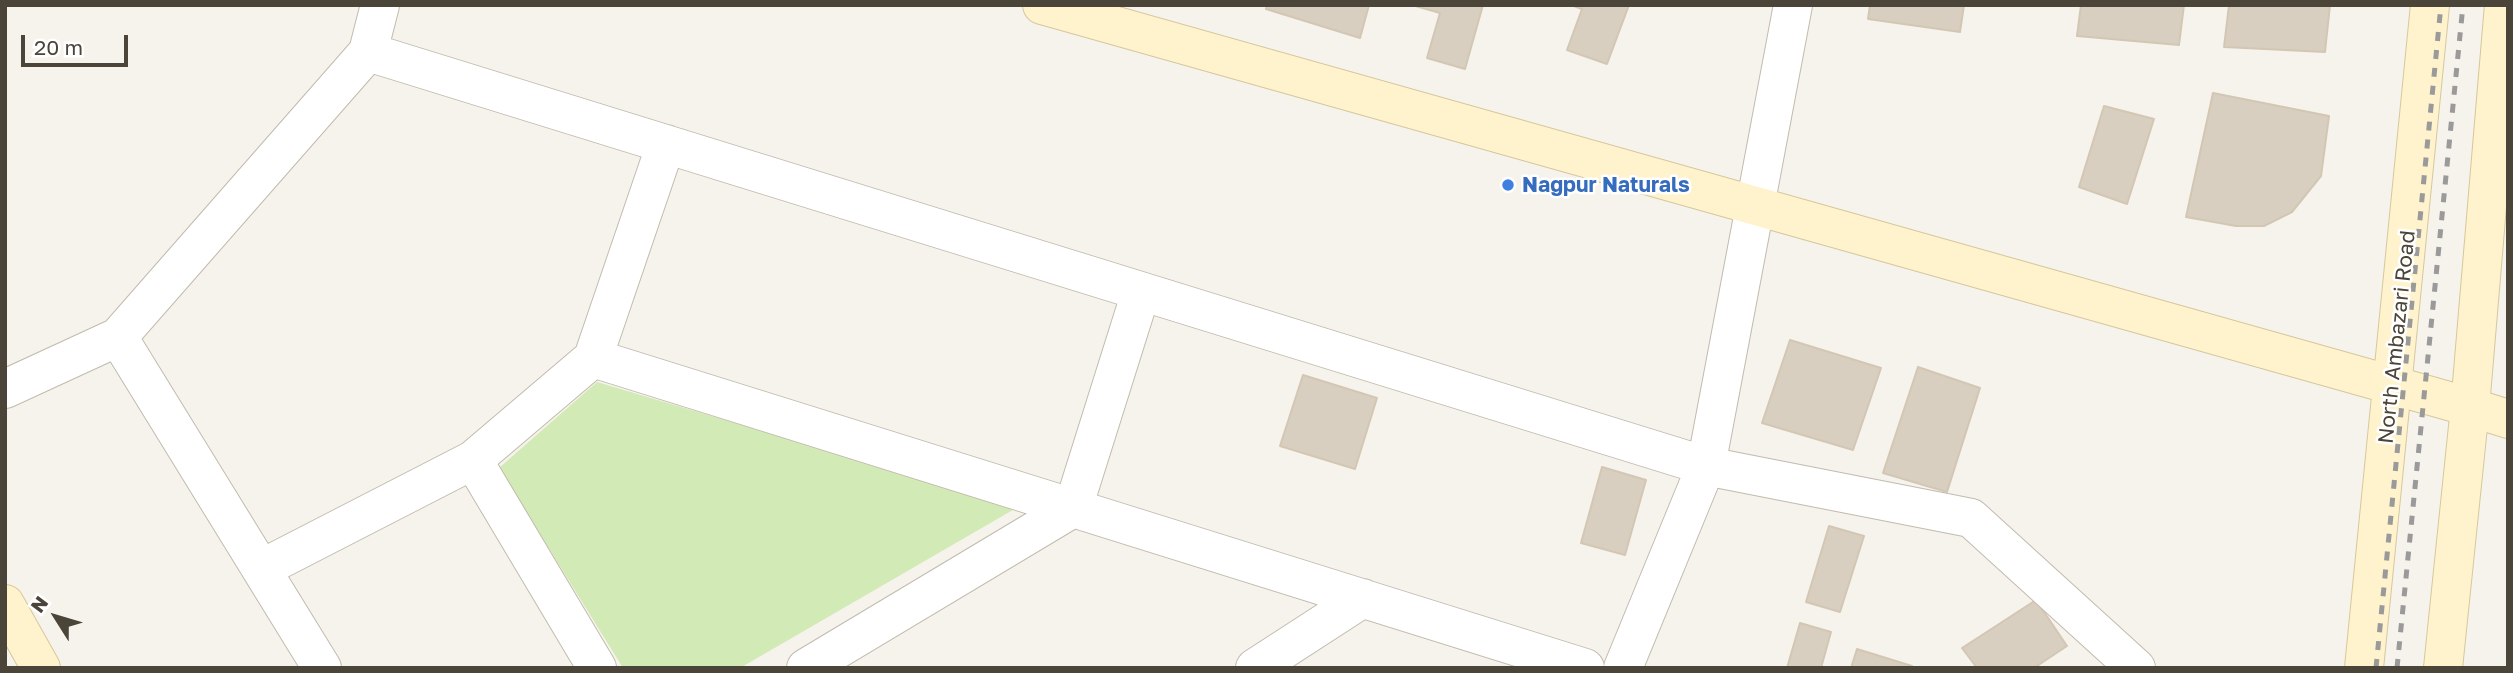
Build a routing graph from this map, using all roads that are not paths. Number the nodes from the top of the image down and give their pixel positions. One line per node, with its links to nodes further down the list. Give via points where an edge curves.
1 (380, 5): 6 (street)
2 (1042, 5): 8 (street)
3 (1793, 5): 8 (street)
4 (2430, 5): 12 (street, North Ambazari Road)
5 (2504, 5): 14 (street)
6 (368, 51): 7 (street); 10 (street)
7 (666, 144): 9 (street); 11 (street)
8 (1755, 205): 12 (street); 17 (street)
9 (1141, 292): 17 (street); 18 (street)
10 (118, 337): 13 (street); 19 (street)
11 (593, 358): 16 (street); 18 (street)
12 (2392, 386): 14 (street); 30 (street, North Ambazari Road)
13 (5, 389)
14 (2470, 407): 15 (street); 31 (street)
15 (2508, 419)
16 (473, 460): 19 (street); 24 (street)
17 (1706, 466): 28 (street); 29 (street, via 1971,518)
18 (1073, 508): 20 (street); 25 (street)
19 (261, 569): 23 (street)
20 (1363, 598): 26 (street); 27 (street)
21 (5, 604): 22 (street)
22 (41, 668)
23 (322, 668)
24 (597, 668)
25 (806, 668)
26 (1255, 668)
27 (1585, 668)
28 (1623, 668)
29 (2136, 668)
30 (2364, 668)
31 (2444, 668)

